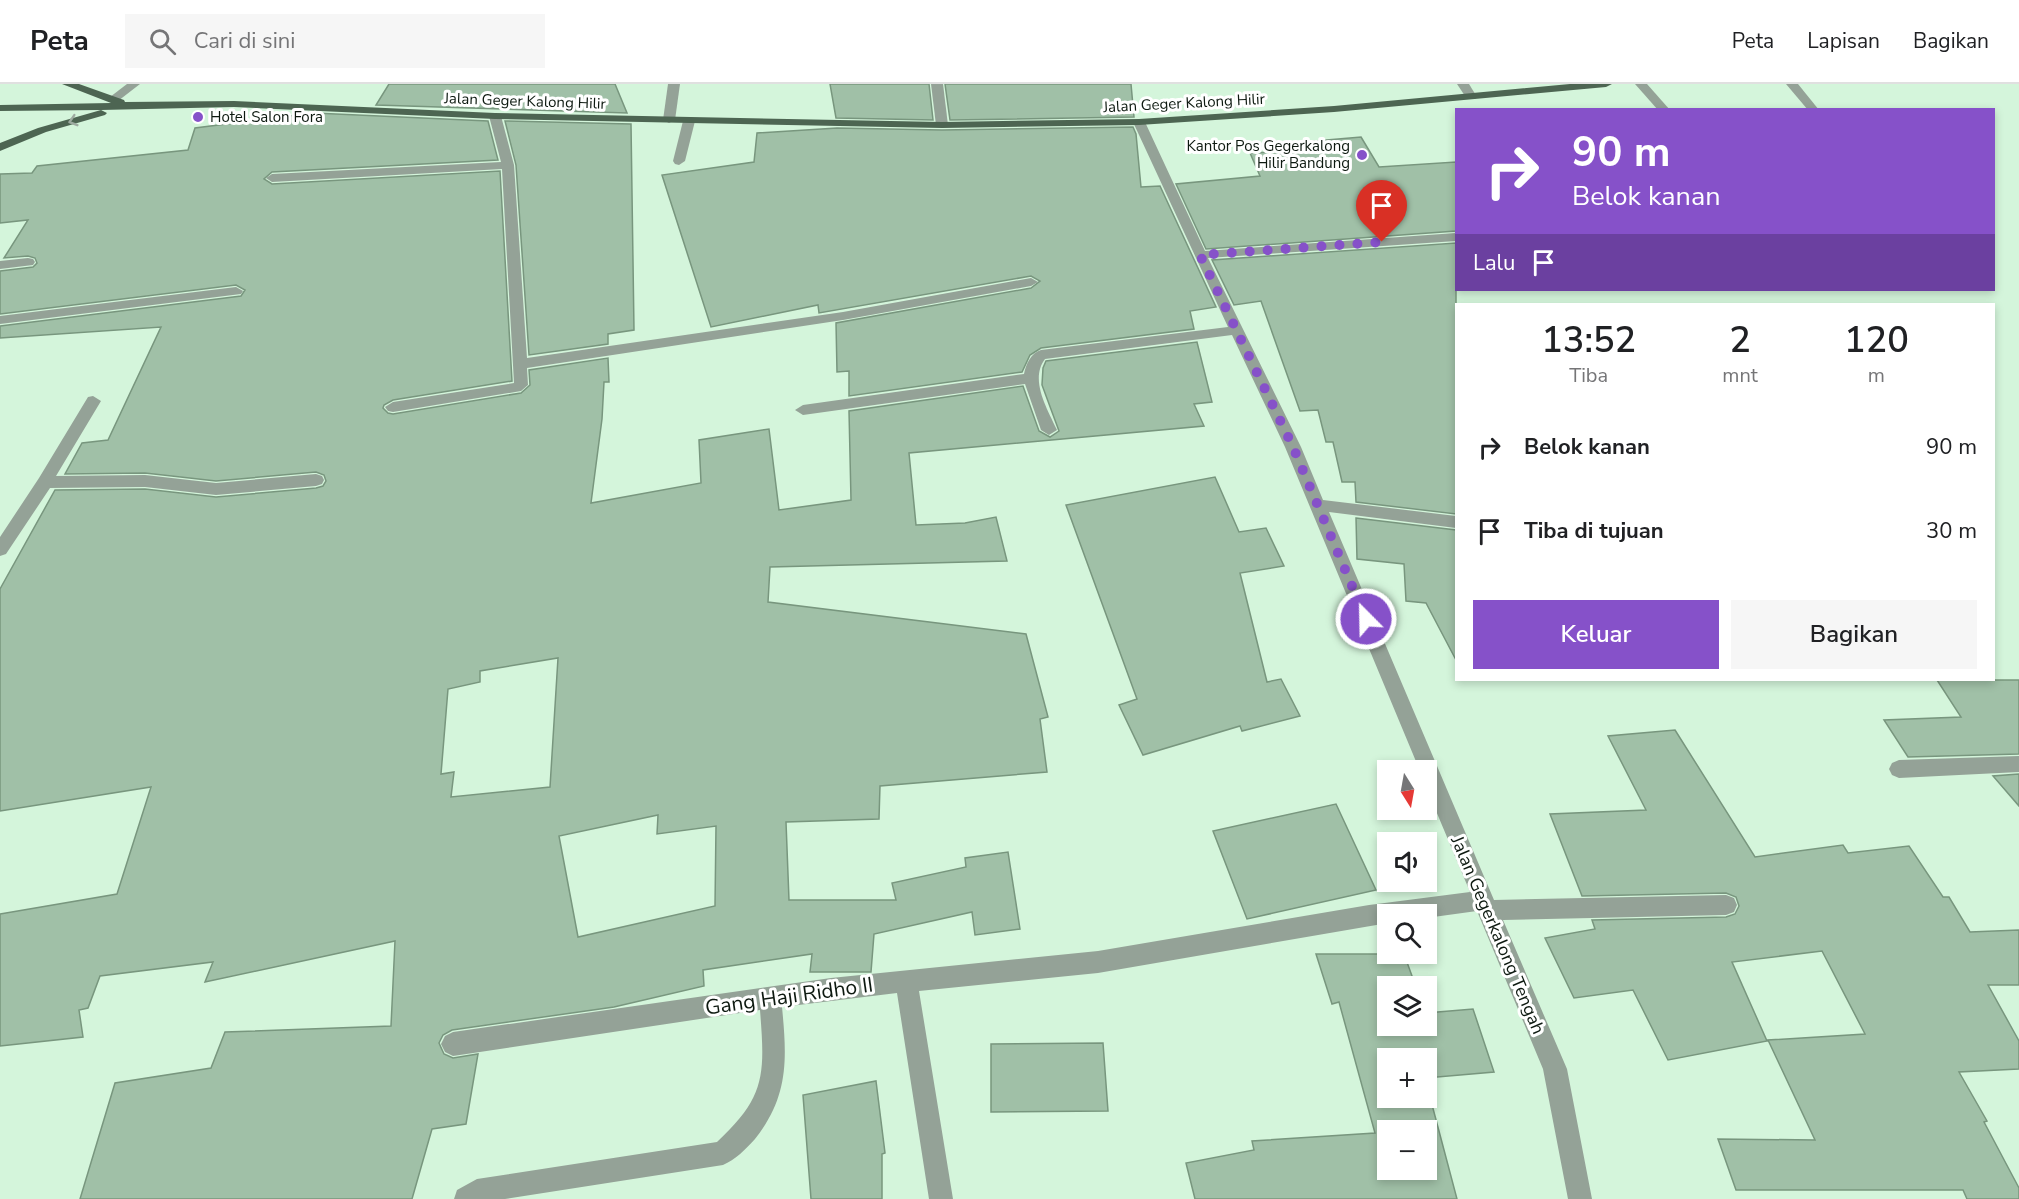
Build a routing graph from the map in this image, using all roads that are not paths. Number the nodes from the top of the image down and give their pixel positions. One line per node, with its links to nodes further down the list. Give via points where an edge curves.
1 (68, 84): 10 (main road)
2 (134, 84): 10 (street)
3 (674, 84): 16 (street)
4 (937, 84): 19 (street)
5 (1463, 84): 9 (street)
6 (1606, 84): 9 (main road, Jalan Geger Kalong Hilir)
7 (1641, 84): 13 (street)
8 (1792, 84): 14 (street)
9 (1470, 97): 18 (main road, Jalan Geger Kalong Hilir)
10 (114, 99): 11 (main road)
11 (129, 105): 12 (main road, Jalan Geger Kalong Hilir); 15 (main road, Jalan Geger Kalong Hilir, via 234,104); 20 (main road, one-way to 20, via 42,130)
12 (0, 108)
13 (1663, 108)
14 (1812, 108)
15 (495, 116): 16 (main road, Jalan Geger Kalong Hilir); 22 (street)
16 (669, 120): 17 (main road, Jalan Geger Kalong Hilir)
17 (689, 121): 19 (main road, Jalan Geger Kalong Hilir); 21 (street)
18 (1139, 122): 19 (main road, Jalan Geger Kalong Hilir); 25 (street, Jalan Gegerkalong Tengah)
19 (942, 125)
20 (0, 147)
21 (679, 161)
22 (508, 165): 23 (street); 32 (street)
23 (272, 178)
24 (1455, 237): 25 (street)
25 (1200, 255): 31 (street, Jalan Gegerkalong Tengah)
26 (28, 262): 27 (street)
27 (0, 265)
28 (1031, 282): 32 (street, via 843,316)
29 (236, 291): 30 (street)
30 (0, 320)
31 (1237, 330): 33 (street, via 1048,352 1034,362); 40 (street, Jalan Gegerkalong Tengah)
32 (520, 364): 35 (street, via 521,384 516,388)
33 (1030, 378): 36 (street); 37 (street)
34 (93, 402): 39 (street)
35 (393, 408)
36 (803, 410)
37 (1049, 430)
38 (316, 480): 39 (street, via 216,489 145,481)
39 (45, 482): 42 (street)
40 (1317, 505): 41 (street); 45 (street, Jalan Gegerkalong Tengah)
41 (1455, 522)
42 (0, 550)
43 (2019, 764): 44 (street)
44 (1899, 769)
45 (1485, 905): 46 (street, Gang Haji Ridho II); 47 (street, Gang Haji Ridho II, via 1369,915 1098,962); 52 (street, Jalan Gegerkalong Tengah, via 1555,1069)
46 (1726, 905)
47 (906, 980): 48 (street, Gang Haji Ridho II); 51 (street)
48 (770, 998): 49 (street, Gang Haji Ridho II); 50 (street, via 776,1065 771,1090 743,1136 723,1153 477,1191)
49 (453, 1044)
50 (466, 1199)
51 (941, 1199)
52 (1580, 1199)

